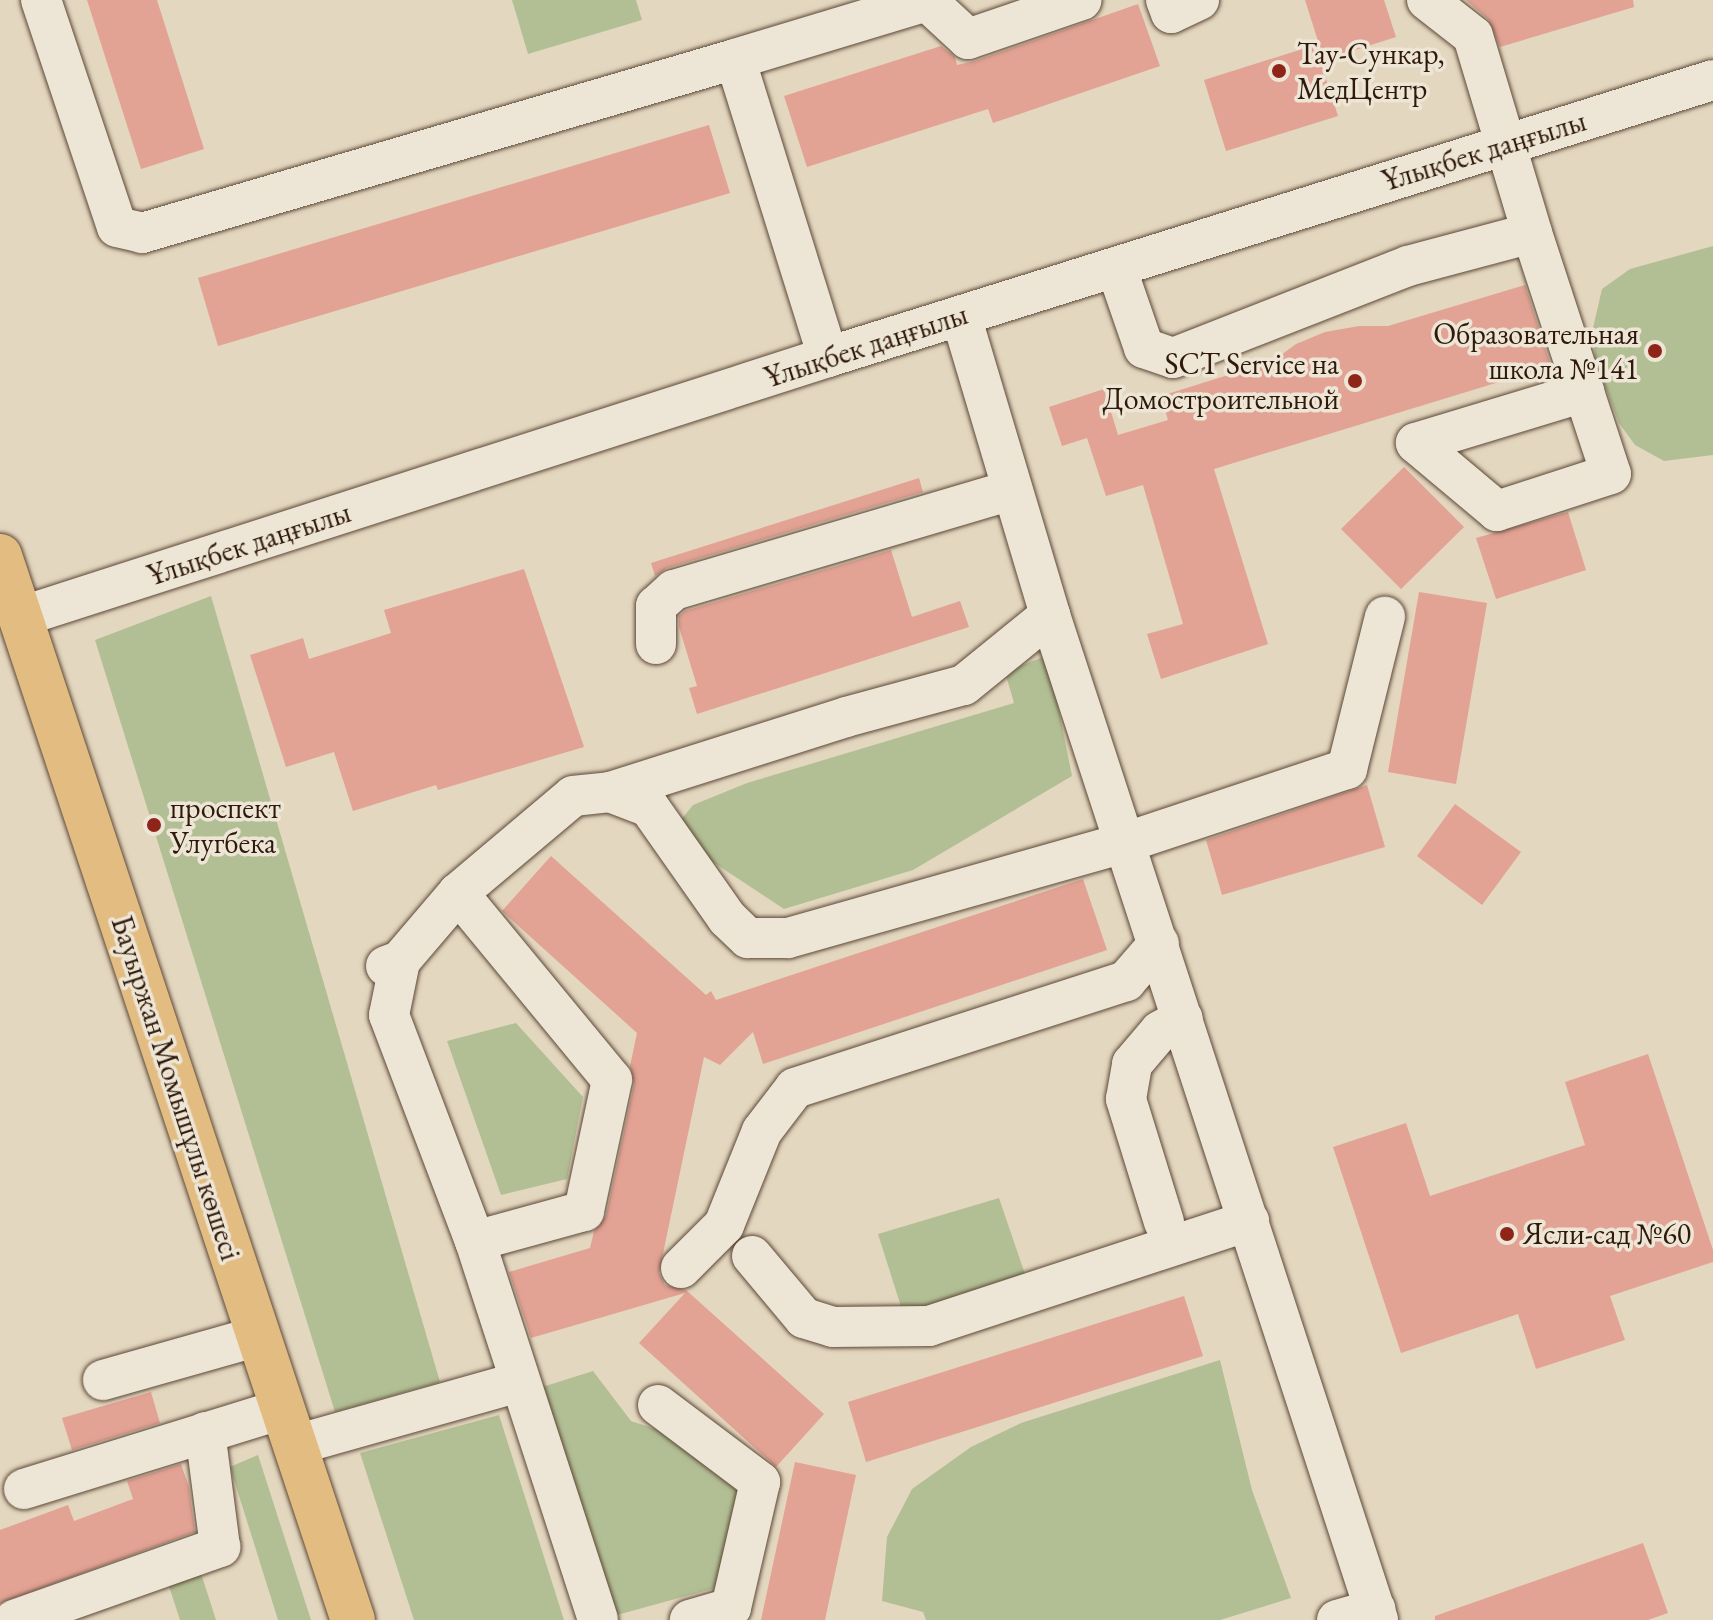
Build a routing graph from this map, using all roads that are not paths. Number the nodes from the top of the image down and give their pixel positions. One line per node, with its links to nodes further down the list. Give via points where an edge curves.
1 (41, 0): 6 (street, via 117,227 142,233)
2 (1082, 0): 6 (street, via 968,39 927,1)
3 (1166, 0): 4 (street, via 1171,13)
4 (1199, 0)
5 (1427, 0): 8 (street, via 1473,36)
6 (735, 59): 12 (street)
7 (1713, 80): 8 (street, Ұлықбек даңғылы)
8 (1505, 143): 9 (street); 10 (street, Ұлықбек даңғылы)
9 (1532, 233): 10 (street, via 1408,266 1173,358 1144,348); 13 (street)
10 (1116, 267): 11 (street, Ұлықбек даңғылы)
11 (961, 316): 12 (street, Ұлықбек даңғылы); 14 (street)
12 (828, 357): 16 (street, Ұлықбек даңғылы)
13 (1584, 392): 13 (street, via 1611,474 1497,511 1416,443)
14 (1012, 490): 17 (street); 19 (street, via 674,590 656,606)
15 (0, 556): 16 (main road, Бауыржан Момышұлы көшесі)
16 (10, 604): 30 (main road, Бауыржан Момышұлы көшесі)
17 (1050, 615): 20 (street, via 964,685); 21 (street)
18 (1385, 617): 21 (street, via 1347,769)
19 (656, 644)
20 (610, 792): 21 (street, via 649,807 727,918 748,938 788,938); 22 (street, via 573,796)
21 (1127, 842): 23 (street)
22 (458, 893): 27 (street, via 393,964 389,1015); 27 (street, via 612,1080 584,1211)
23 (1159, 943): 24 (street); 29 (street, via 1126,981 795,1088 762,1131 724,1225)
24 (1183, 1018): 25 (street); 26 (street, via 1160,1031 1132,1064 1126,1099)
25 (1249, 1221): 28 (street, via 929,1326 833,1327 804,1318); 37 (street)
26 (1164, 1222)
27 (475, 1241): 32 (street)
28 (752, 1256)
29 (681, 1268)
30 (259, 1336): 31 (street); 34 (main road, Бауыржан Момышұлы көшесі)
31 (103, 1380)
32 (519, 1382): 34 (street); 40 (street)
33 (658, 1405): 41 (street, via 760,1482 731,1608)
34 (289, 1427): 35 (street); 39 (main road, Бауыржан Момышұлы көшесі)
35 (205, 1432): 36 (street); 38 (street, via 220,1547)
36 (24, 1489)
37 (1377, 1614): 42 (street)
38 (14, 1620)
39 (353, 1620)
40 (598, 1620)
41 (690, 1620)
42 (1337, 1620)

